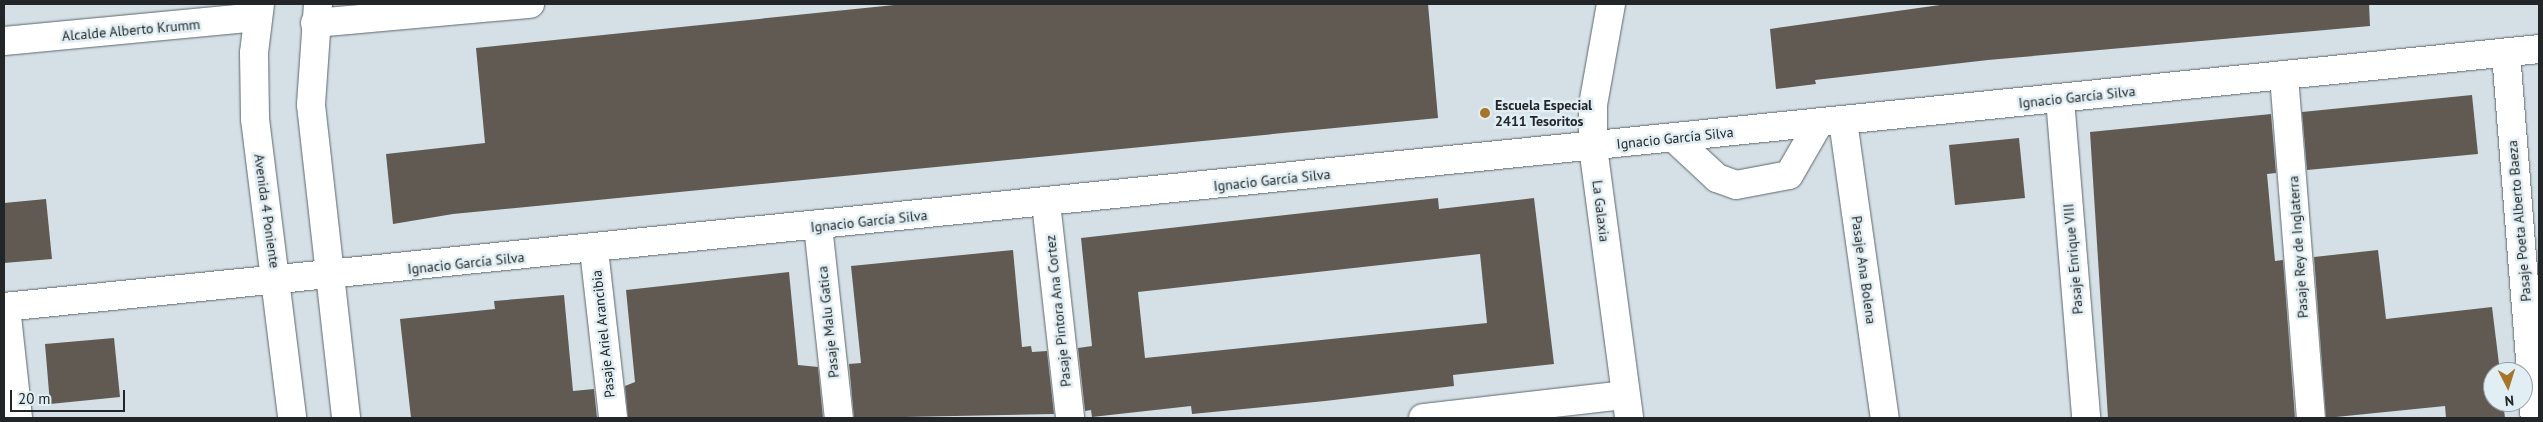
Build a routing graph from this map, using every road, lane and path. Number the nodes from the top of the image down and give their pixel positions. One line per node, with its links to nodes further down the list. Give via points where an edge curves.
1 (530, 4): 4 (street)
2 (1611, 4): 12 (street, La Galaxia, via 1593,104)
3 (259, 11): 5 (street, Alcalde Alberto Krumm); 17 (street, Avenida 4 Poniente, via 255,119)
4 (316, 14): 16 (street, via 311,105)
5 (4, 41)
6 (2539, 50): 7 (street, Ignacio García Silva)
7 (2506, 53): 8 (street, Ignacio García Silva); 30 (street, Pasaje Poeta Alberto Baeza)
8 (2284, 76): 9 (street, Ignacio García Silva); 29 (street, Pasaje Rey de Inglaterra)
9 (2060, 99): 10 (street, Ignacio García Silva); 28 (street, Pasaje Enrique VIII)
10 (1831, 122): 11 (street, Ignacio García Silva); 11 (street, via 1789,175 1736,185 1717,178); 27 (street, Pasaje Ana Bolena)
11 (1674, 138): 12 (street, Ignacio García Silva)
12 (1593, 147): 13 (street, Ignacio García Silva); 19 (street, La Galaxia)
13 (1046, 203): 14 (street, Ignacio García Silva); 25 (street, Pasaje Pintora Ana Cortez)
14 (818, 226): 15 (street, Ignacio García Silva); 24 (street, Pasaje Malu Gatica)
15 (594, 250): 16 (street, Ignacio García Silva); 23 (street, Pasaje Ariel Arancibia)
16 (331, 276): 17 (street, Ignacio García Silva); 22 (street)
17 (277, 282): 18 (street, Ignacio García Silva); 21 (street, Avenida 4 Poniente)
18 (5, 307): 20 (street)
19 (1627, 407): 26 (street)
20 (18, 418)
21 (292, 418)
22 (346, 418)
23 (613, 418)
24 (839, 418)
25 (1070, 418)
26 (1423, 418)
27 (1885, 418)
28 (2086, 418)
29 (2311, 418)
30 (2535, 418)

